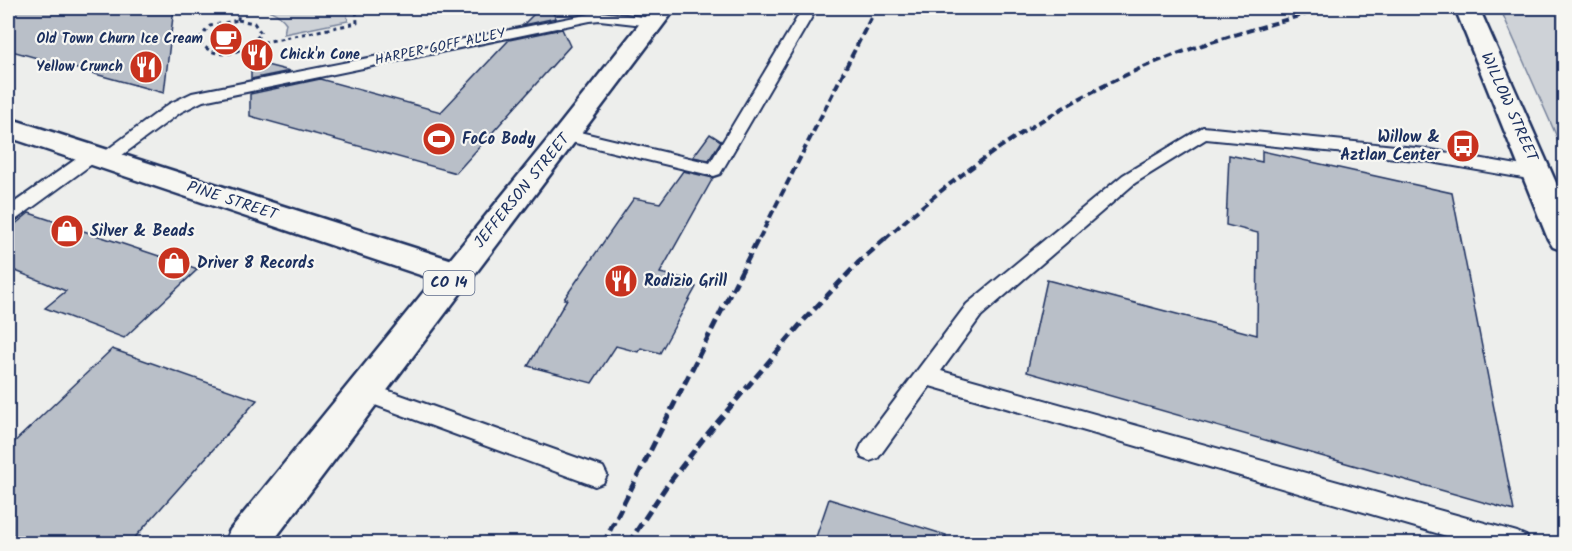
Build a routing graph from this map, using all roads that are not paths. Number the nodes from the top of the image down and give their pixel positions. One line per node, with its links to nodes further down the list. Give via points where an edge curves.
1 (810, 8): 5 (lane, via 714,170)
2 (1467, 8): 7 (main road, WILLOW STREET)
3 (658, 15): 5 (main road, JEFFERSON STREET / CO 14); 6 (lane, HARPER GOFF ALLEY, via 590,17 198,97)
4 (8, 127): 6 (main road, PINE STREET)
5 (567, 135): 10 (main road, JEFFERSON STREET / CO 14)
6 (98, 158): 8 (lane, HARPER GOFF ALLEY); 10 (main road, PINE STREET)
7 (1540, 175): 9 (main road, WILLOW STREET); 11 (lane, via 1426,155 1203,133 1129,179 974,310)
8 (8, 216)
9 (1564, 239)
10 (456, 274): 12 (main road, JEFFERSON STREET / CO 14)
11 (926, 376): 13 (lane); 16 (lane)
12 (364, 391): 14 (lane); 15 (main road, JEFFERSON STREET / CO 14)
13 (870, 451)
14 (595, 475)
15 (244, 543)
16 (1517, 543)

